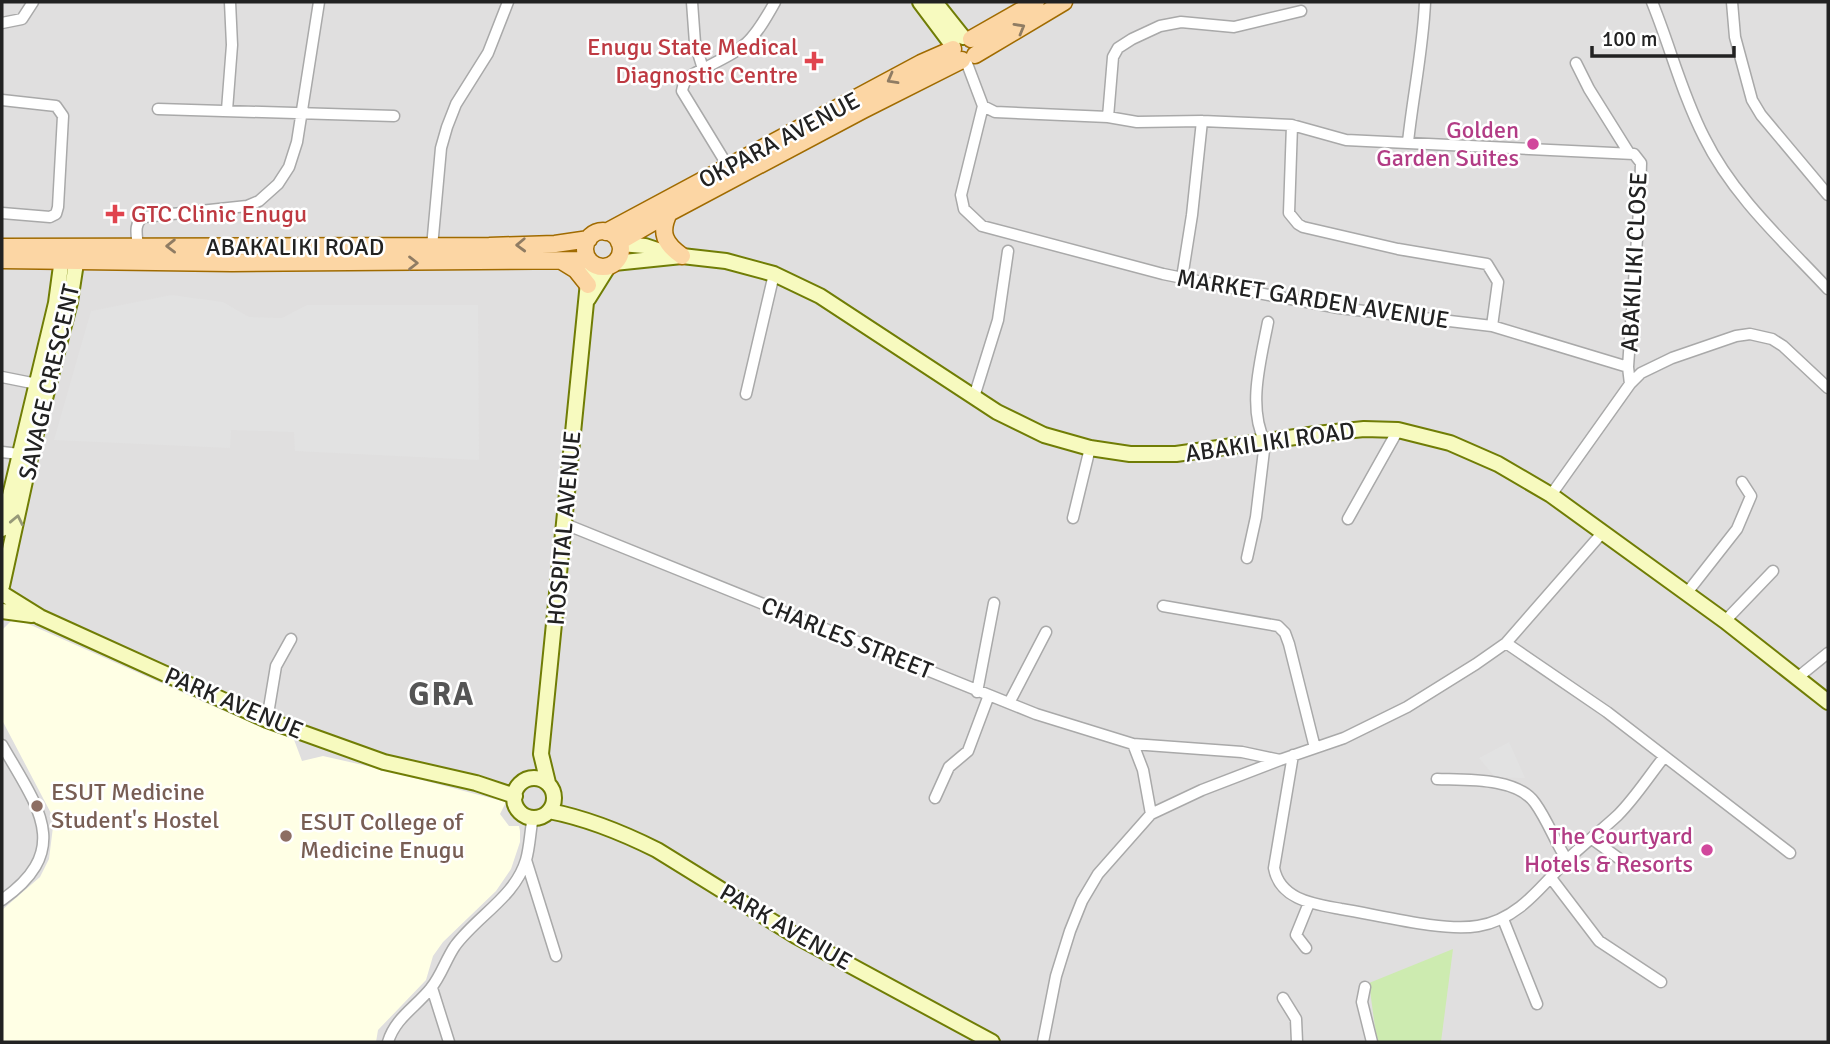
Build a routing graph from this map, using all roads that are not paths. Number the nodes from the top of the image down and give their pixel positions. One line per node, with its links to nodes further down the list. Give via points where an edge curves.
1 (33, 2): 15 (street, via 22,19)
2 (230, 2): 22 (street)
3 (319, 2): 23 (street)
4 (508, 2): 39 (street, via 488,53 447,127)
5 (692, 2): 18 (street, via 695,43)
6 (775, 2): 18 (street, via 747,45)
7 (920, 2): 16 (main road)
8 (935, 2): 16 (main road)
9 (1036, 2): 16 (main road, OKPARA AVENUE)
10 (1064, 2): 16 (main road, OKPARA AVENUE, one-way to 10)
11 (1425, 2): 28 (street)
12 (1652, 2): 51 (street, via 1714,156 1741,198)
13 (1732, 2): 32 (street, via 1735,37 1757,108)
14 (1301, 11): 25 (street, via 1234,27 1181,22 1132,40 1113,57)
15 (2, 23)
16 (963, 50): 20 (street); 29 (main road, OKPARA AVENUE, via 921,63)
17 (1576, 63): 30 (street, ABAKILIKI CLOSE)
18 (703, 69): 31 (street, via 689,76 682,91)
19 (2, 100): 33 (street, via 56,106 63,116 55,214)
20 (983, 106): 25 (street, via 995,112); 49 (street, MARKET GARDEN AVENUE, via 961,195 964,209 982,226)
21 (158, 109): 22 (street)
22 (227, 110): 23 (street)
23 (302, 114): 24 (street); 38 (street, via 289,167 268,194 239,208 144,217 136,226)
24 (394, 116)
25 (1108, 117): 26 (street, via 1137,122)
26 (1202, 121): 27 (street); 49 (street)
27 (1292, 125): 28 (street, via 1346,140); 54 (street, via 1291,219 1298,225 1398,249 1488,264 1498,282)
28 (1408, 142): 30 (street)
29 (766, 155): 31 (main road, OKPARA AVENUE); 34 (main road, OKPARA AVENUE)
30 (1633, 155): 55 (street, ABAKILIKI CLOSE, via 1640,163 1640,196)
31 (729, 168): 36 (main road, OKPARA AVENUE)
32 (1828, 195)
33 (2, 213)
34 (669, 213): 36 (main road, OKPARA AVENUE); 43 (main road, via 664,237)
35 (589, 239): 36 (main road, via 598,232); 39 (main road, ABAKALIKI ROAD, one-way to 39); 45 (main road, via 585,248)
36 (615, 240): 43 (main road); 47 (main road, via 620,253)
37 (2, 247): 41 (main road, ABAKALIKI ROAD)
38 (138, 247): 41 (main road, ABAKALIKI ROAD); 42 (main road, ABAKALIKI ROAD, one-way to 38)
39 (432, 247): 42 (main road, ABAKALIKI ROAD)
40 (1008, 251): 61 (street, via 998,320)
41 (70, 253): 42 (main road, ABAKALIKI ROAD, via 233,263); 44 (main road, ABAKALIKI ROAD); 57 (main road, SAVAGE CRESCENT); 75 (main road, SAVAGE CRESCENT, one-way to 41, via 70,302)
42 (381, 255): 46 (main road, ABAKALIKI ROAD, one-way to 46)
43 (679, 256): 47 (main road); 48 (main road, ABAKILIKI ROAD, via 726,261)
44 (2, 260)
45 (589, 261): 46 (main road, ABAKALIKI ROAD); 47 (main road, via 598,267); 50 (main road, HOSPITAL AVENUE)
46 (563, 262): 50 (main road)
47 (611, 265): 52 (main road)
48 (774, 274): 60 (street); 61 (main road, ABAKILIKI ROAD, via 820,296)
49 (1182, 278): 54 (street, MARKET GARDEN AVENUE, via 1339,308)
50 (588, 285): 52 (main road, HOSPITAL AVENUE)
51 (1828, 289)
52 (586, 303): 72 (main road, HOSPITAL AVENUE)
53 (1268, 322): 63 (street, via 1257,390 1259,431)
54 (1492, 326): 55 (street, MARKET GARDEN AVENUE)
55 (1628, 367): 58 (street)
56 (2, 377): 57 (street)
57 (37, 384): 66 (main road, SAVAGE CRESCENT)
58 (1630, 384): 59 (street, via 1641,373 1672,358 1751,334 1783,346); 68 (street)
59 (1828, 388)
60 (746, 394)
61 (974, 397): 64 (main road, ABAKILIKI ROAD, via 1032,430)
62 (1398, 430): 63 (main road, ABAKILIKI ROAD, via 1338,431); 68 (main road, ABAKILIKI ROAD, via 1470,451); 71 (street)
63 (1265, 442): 64 (main road, ABAKILIKI ROAD, via 1157,456); 76 (street)
64 (1090, 448): 70 (street)
65 (2, 452): 66 (street)
66 (19, 454): 69 (main road, SAVAGE CRESCENT)
67 (1742, 482): 80 (street, via 1751,496 1737,529)
68 (1551, 495): 74 (main road, ABAKILIKI ROAD)
69 (5, 496): 73 (main road, SAVAGE CRESCENT)
70 (1073, 518)
71 (1348, 519)
72 (565, 524): 91 (street, CHARLES STREET); 99 (main road, HOSPITAL AVENUE)
73 (2, 529)
74 (1603, 532): 80 (main road, ABAKILIKI ROAD); 88 (street)
75 (6, 544): 78 (main road, SAVAGE CRESCENT)
76 (1247, 558)
77 (1773, 571): 85 (street)
78 (2, 586)
79 (2, 594): 83 (main road, via 6,603); 84 (main road, PARK AVENUE)
80 (1686, 594): 85 (main road, ABAKILIKI ROAD)
81 (994, 603): 91 (street)
82 (1163, 606): 98 (street, via 1282,629)
83 (2, 611): 84 (main road)
84 (40, 617): 95 (main road, PARK AVENUE)
85 (1725, 621): 90 (main road, ABAKILIKI ROAD)
86 (1046, 632): 94 (street)
87 (290, 639): 95 (street, via 276,666)
88 (1506, 643): 98 (street, via 1407,707); 101 (street)
89 (1828, 653): 90 (street)
90 (1797, 678): 93 (main road, ABAKILIKI ROAD)
91 (977, 691): 92 (street, CHARLES STREET)
92 (989, 695): 94 (street, CHARLES STREET); 108 (street, via 968,751 949,768)
93 (1828, 702)
94 (1009, 703): 96 (street, CHARLES STREET)
95 (267, 720): 105 (main road, PARK AVENUE, via 383,762)
96 (1133, 744): 102 (street, CHARLES STREET, via 1242,752); 110 (street, via 1143,770)
97 (2, 745): 118 (street, via 36,808 44,842 33,873)
98 (1315, 748): 100 (street)
99 (541, 754): 104 (main road); 106 (main road)
100 (1293, 755): 102 (street); 119 (street, via 1274,868 1284,891)
101 (1664, 757): 112 (street, via 1619,814); 113 (street)
102 (1280, 760): 110 (street)
103 (1437, 779): 115 (street, via 1486,780 1530,797)
104 (525, 780): 105 (main road); 106 (main road, via 537,778); 107 (main road)
105 (476, 783): 107 (main road)
106 (548, 783): 109 (main road)
107 (515, 796): 111 (main road, via 520,811)
108 (935, 798)
109 (552, 805): 111 (main road); 130 (main road, PARK AVENUE, via 657,850 796,936)
110 (1150, 814): 131 (street, via 1106,864 1082,901 1056,976)
111 (533, 817): 114 (street)
112 (1592, 839): 115 (street); 116 (street)
113 (1790, 853)
114 (526, 860): 122 (street); 124 (street, via 508,891 455,947)
115 (1567, 860): 117 (street)
116 (1628, 865)
117 (1551, 878): 120 (street); 123 (street, via 1599,941)
118 (2, 900)
119 (1310, 903): 120 (street, via 1446,927 1481,926); 121 (street, via 1296,934)
120 (1503, 919): 127 (street)
121 (1306, 948)
122 (556, 956)
123 (1661, 982)
124 (432, 988): 128 (street, via 401,1018); 129 (street)
125 (1365, 988): 133 (street, via 1362,1002)
126 (1283, 999): 132 (street, via 1296,1019)
127 (1537, 1004)
128 (388, 1042)
129 (449, 1042)
130 (992, 1042)
131 (1043, 1042)
132 (1297, 1042)
133 (1372, 1042)

